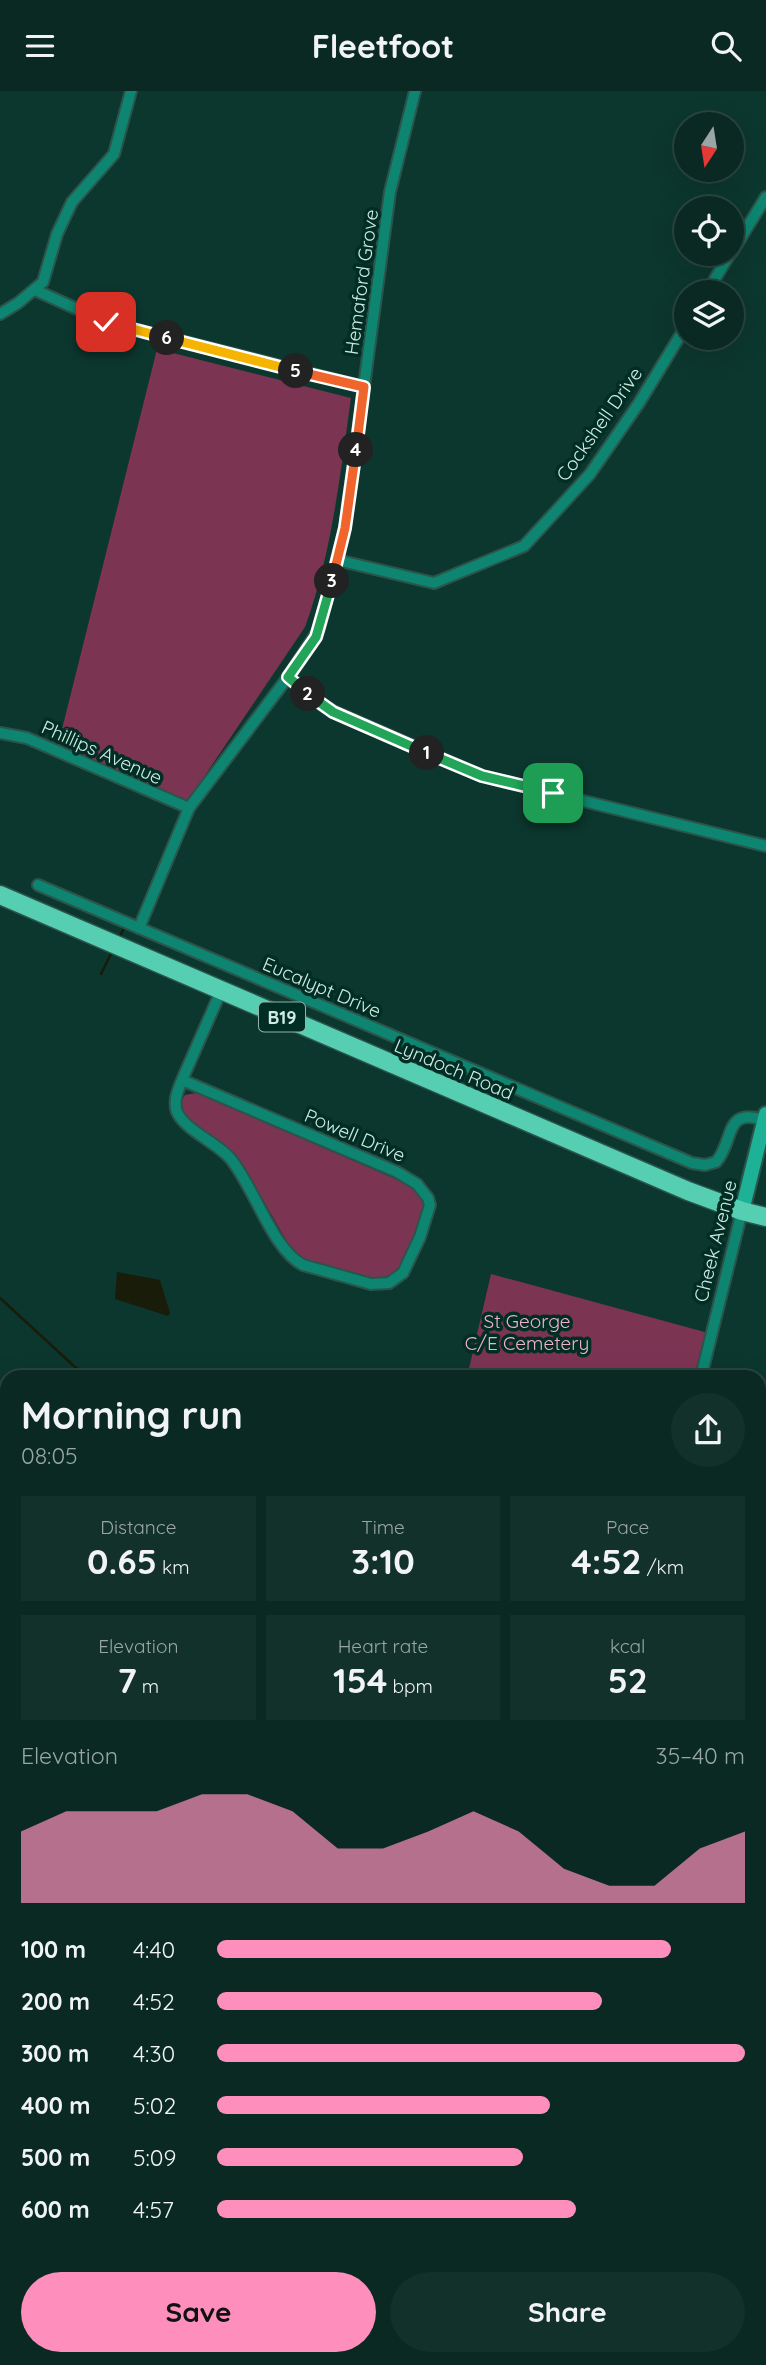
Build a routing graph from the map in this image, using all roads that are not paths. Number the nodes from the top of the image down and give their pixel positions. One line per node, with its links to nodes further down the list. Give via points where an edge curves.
1 (131, 91): 5 (street, via 114,154 72,202 43,282)
2 (415, 91): 8 (street, Hemaford Grove, via 390,192)
3 (766, 197): 4 (street)
4 (744, 232)
5 (35, 290): 6 (street); 8 (street, via 106,322)
6 (0, 314)
7 (674, 346): 9 (street, Cockshell Drive, via 590,474 524,546 433,583)
8 (364, 387): 9 (street, Hemaford Grove)
9 (337, 560): 10 (street, Hemaford Grove, via 316,637)
10 (288, 677): 12 (street, Hemaford Grove); 13 (street, via 333,712 482,776)
11 (0, 733): 12 (street, Phillips Avenue, via 27,738)
12 (189, 808): 16 (street, Hemaford Grove)
13 (766, 846)
14 (38, 885): 16 (street, Eucalypt Drive)
15 (0, 895): 17 (main road, Lyndoch Road / B19)
16 (139, 928): 19 (street, Eucalypt Drive, via 692,1163 716,1162 740,1118)
17 (222, 991): 18 (street, Powell Drive); 20 (main road, Lyndoch Road / B19)
18 (182, 1080): 18 (street, Powell Drive, via 177,1112 229,1157 282,1248 294,1260 371,1284 389,1283 403,1273 429,1212 428,1198 417,1184)
19 (765, 1117): 20 (street, Cheek Avenue)
20 (742, 1212): 21 (main road, Lyndoch Road / B19); 22 (street, Cheek Avenue)
21 (766, 1217)
22 (703, 1370)

